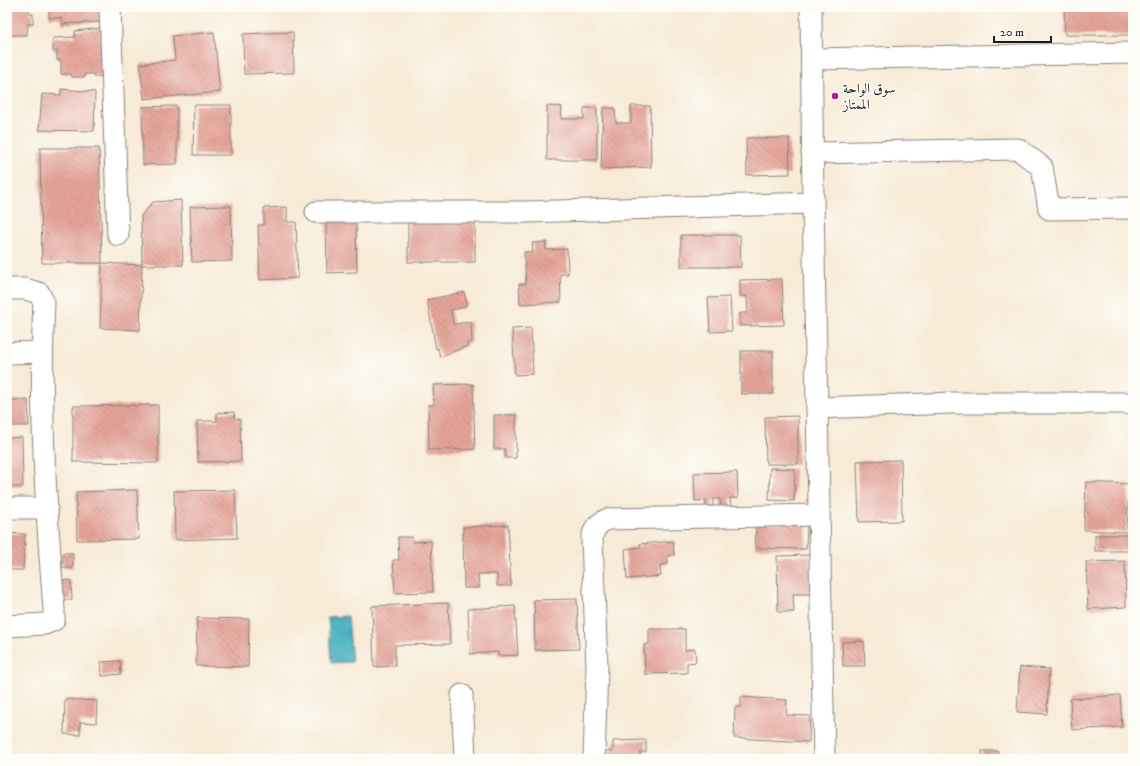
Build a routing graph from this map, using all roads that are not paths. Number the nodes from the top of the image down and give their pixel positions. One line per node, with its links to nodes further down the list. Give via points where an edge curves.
1 (110, 7): 9 (street)
2 (811, 7): 4 (street)
3 (1133, 53): 4 (street)
4 (812, 59): 5 (street)
5 (812, 153): 6 (street); 7 (street, via 1018,150 1042,167 1048,210)
6 (812, 203): 8 (street, via 526,212); 14 (street)
7 (1133, 208)
8 (316, 212)
9 (118, 235)
10 (7, 289): 12 (street, via 25,289 39,294 44,304)
11 (7, 352): 12 (street)
12 (41, 352): 16 (street)
13 (1133, 405): 14 (street, via 953,403)
14 (817, 408): 17 (street)
15 (7, 508): 16 (street)
16 (46, 508): 18 (street, via 54,620 45,624)
17 (819, 515): 21 (street, via 608,519 600,522 594,529 592,539 597,667); 22 (street)
18 (7, 626)
19 (462, 695): 20 (street)
20 (465, 759)
21 (594, 759)
22 (824, 759)

